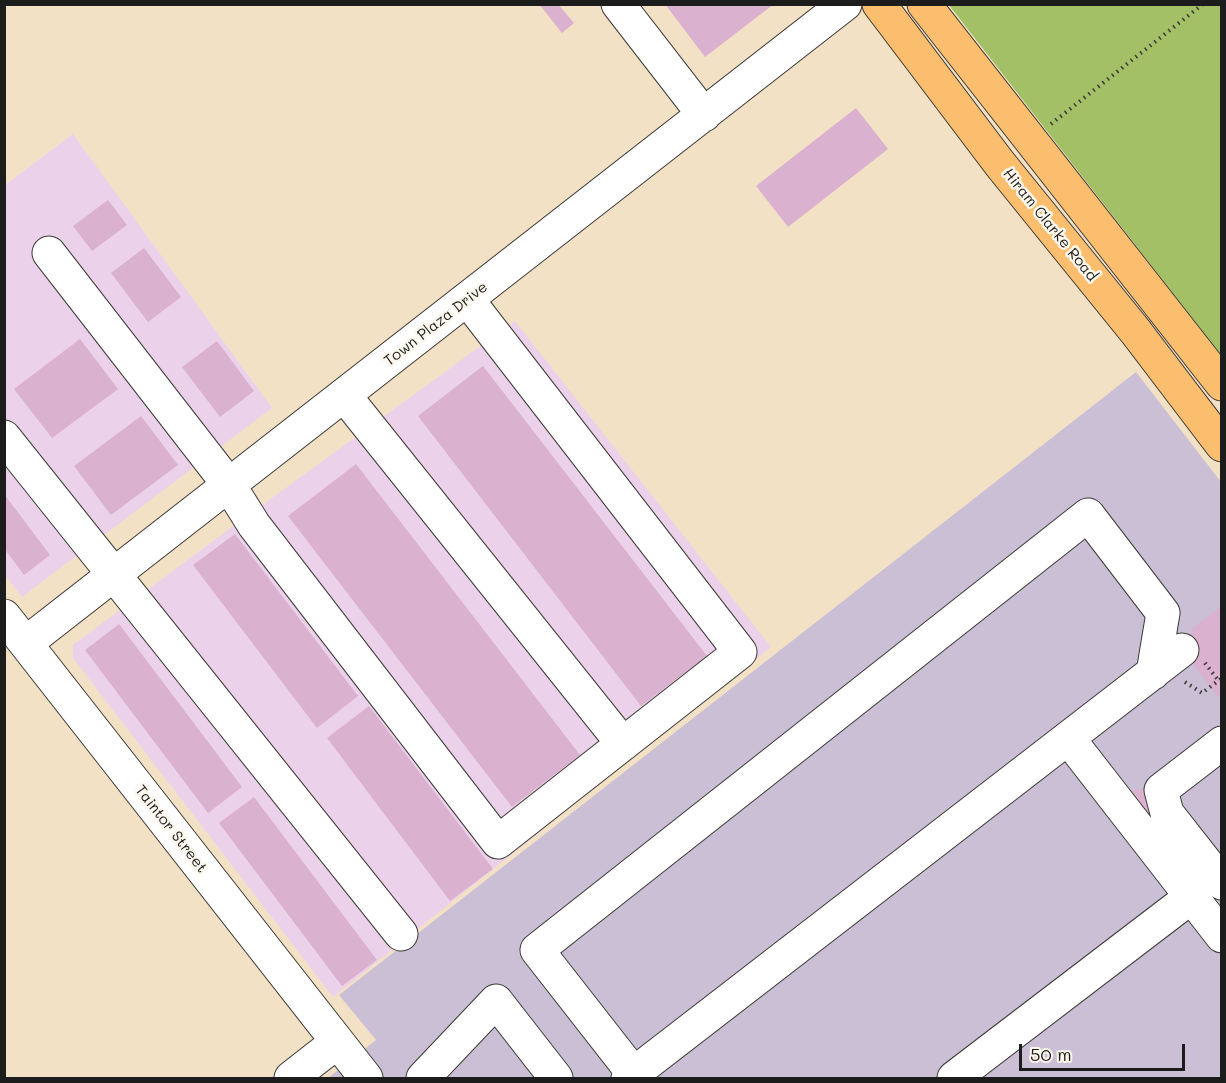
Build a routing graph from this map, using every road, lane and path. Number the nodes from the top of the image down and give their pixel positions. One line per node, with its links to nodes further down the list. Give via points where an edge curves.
1 (618, 4): 7 (street)
2 (845, 4): 6 (street, Town Plaza Drive)
3 (879, 4): 12 (main road, Hiram Clarke Road, via 1000,164)
4 (924, 4): 8 (main road)
5 (1203, 4): 8 (path)
6 (809, 15): 7 (street, Town Plaza Drive)
7 (704, 115): 10 (street, Town Plaza Drive)
8 (1030, 141): 11 (main road)
9 (49, 253): 17 (street)
10 (467, 299): 14 (street, Town Plaza Drive); 25 (street, via 740,652)
11 (1163, 310): 12 (main road); 13 (main road)
12 (1136, 332): 16 (main road, Hiram Clarke Road)
13 (1221, 384)
14 (344, 395): 17 (street, Town Plaza Drive); 25 (street)
15 (4, 437): 18 (street)
16 (1221, 445)
17 (229, 485): 18 (street, Town Plaza Drive); 25 (street, via 255,525 498,842)
18 (114, 575): 20 (street, Town Plaza Drive); 28 (street)
19 (4, 616): 20 (street, Taintor Street)
20 (26, 644): 30 (street, Taintor Street)
21 (1165, 663): 22 (path, via 1202,693); 23 (street); 31 (street, via 1163,613 1088,515 537,950)
22 (1221, 678)
23 (1068, 738): 27 (street); 31 (street)
24 (1221, 742): 26 (street, via 1161,790 1167,813)
25 (623, 744)
26 (1221, 883)
27 (1191, 897): 29 (street); 36 (street)
28 (401, 934)
29 (1221, 936)
30 (337, 1042): 32 (street); 33 (street, Taintor Street)
31 (633, 1077)
32 (291, 1078)
33 (366, 1078)
34 (423, 1078): 35 (street, via 496,1001)
35 (556, 1078)
36 (954, 1078)

